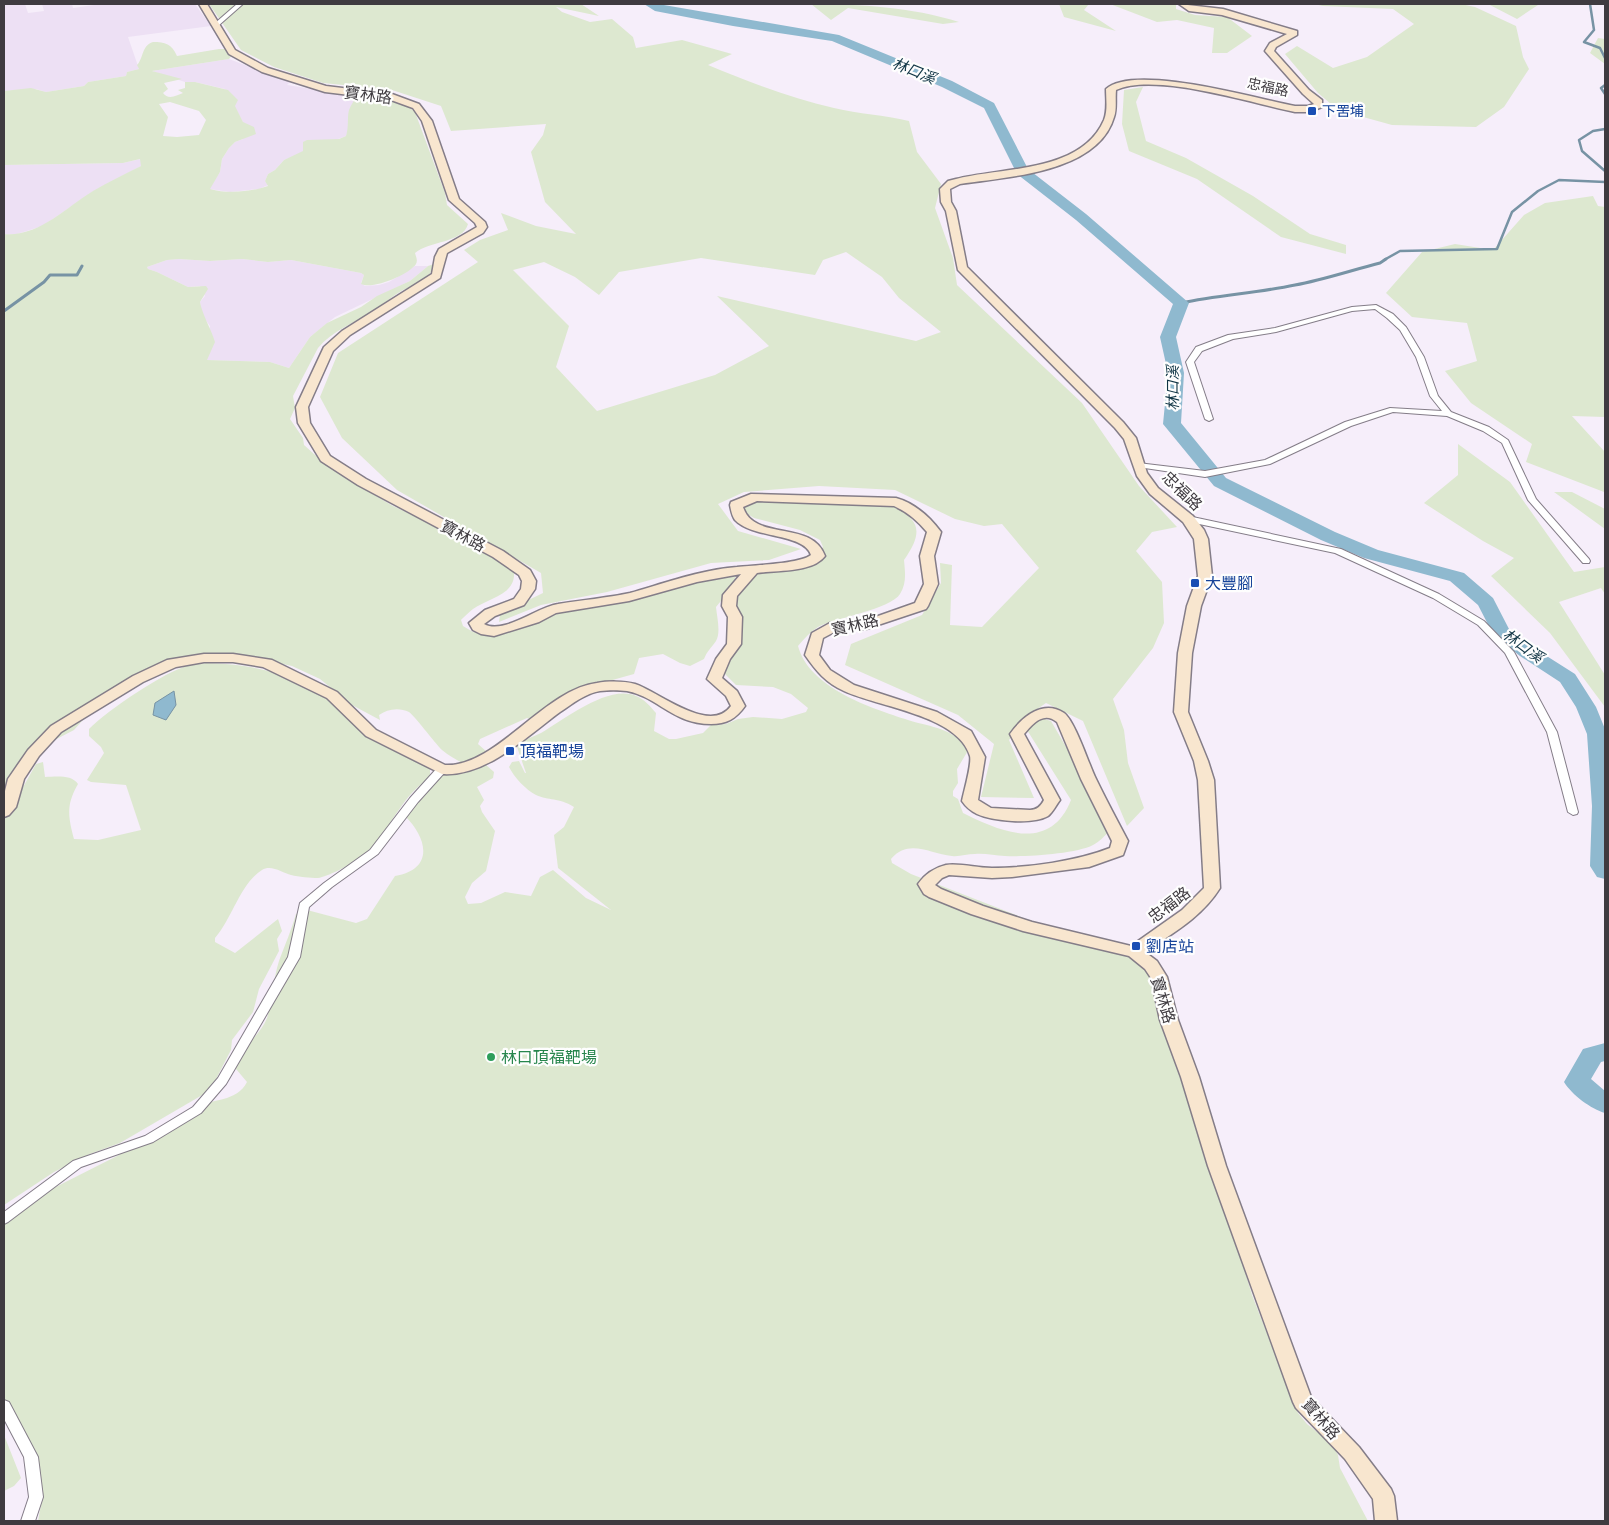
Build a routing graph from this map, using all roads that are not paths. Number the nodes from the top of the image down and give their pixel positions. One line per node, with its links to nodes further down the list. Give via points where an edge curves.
1 (204, 4): 6 (main road, 寶林路)
2 (240, 4): 6 (street)
3 (1183, 4): 9 (main road, 忠福路, via 1192,9 1223,12 1291,30 1293,35 1273,45 1270,52 1319,102 1318,105 1296,109 1182,85 1120,83 1111,88 1110,117 1103,132 1092,143 1056,163 953,182 945,189 962,268 1119,425 1130,438)
4 (1221, 4): 5 (main road)
5 (1228, 4)
6 (216, 24): 12 (main road, 寶林路, via 232,52 265,70 325,89 392,97 416,106 428,121 454,200 482,226 479,231 443,251 436,276 346,333 328,349 302,407 304,423 325,458 362,482 498,554 525,573 529,581 525,596 479,620 476,623 478,627 494,632 534,619 552,609 629,597 695,578)
7 (1448, 414): 8 (street, via 1434,396 1420,356 1403,329 1376,307 1352,309 1276,330 1231,337 1199,349 1190,362); 9 (street, via 1393,410 1348,424 1267,462 1205,474); 11 (street, via 1486,429 1505,442 1532,500)
8 (1209, 419)
9 (1138, 465): 10 (main road, 忠福路, via 1154,491)
10 (1188, 519): 15 (street, via 1338,551 1436,596 1481,623 1509,652 1552,732); 16 (main road, 忠福路, via 1201,539 1205,576 1194,606 1185,653 1181,712 1206,780 1212,888 1198,906)
11 (1586, 561)
12 (752, 570): 13 (main road, via 730,596 729,606 735,617 734,644 714,679 732,694 738,706 733,713 720,720 690,718 638,690 597,686 570,698 483,761 456,770); 16 (main road, 寶林路, via 812,561 818,556 818,551 815,545 746,522 736,510 736,505 746,499 796,497 896,502 910,507 924,520 934,532 927,556 931,584 921,606 866,625 835,626 817,636 812,655 825,672 849,688 932,715 966,734 978,758 970,801 987,813 1031,816 1047,808 1052,800 1017,734 1030,718 1039,714 1051,713 1061,717 1080,763 1120,841 1117,851 1089,862 1012,872 948,870 926,884 935,893 1029,927)
13 (442, 769): 14 (main road, via 371,733 332,695 267,663 204,658 172,663 138,679 56,729 33,753 16,779); 17 (street, via 374,852 304,906 294,957 222,1081 197,1110 149,1139 77,1164)
14 (4, 812)
15 (1573, 812)
16 (1134, 952): 20 (main road, 寶林路, via 1151,965 1159,977 1169,1020 1217,1166 1302,1402 1352,1453 1383,1496)
17 (4, 1219)
18 (4, 1406): 19 (street, via 31,1457 36,1497)
19 (28, 1521)
20 (1386, 1521)

